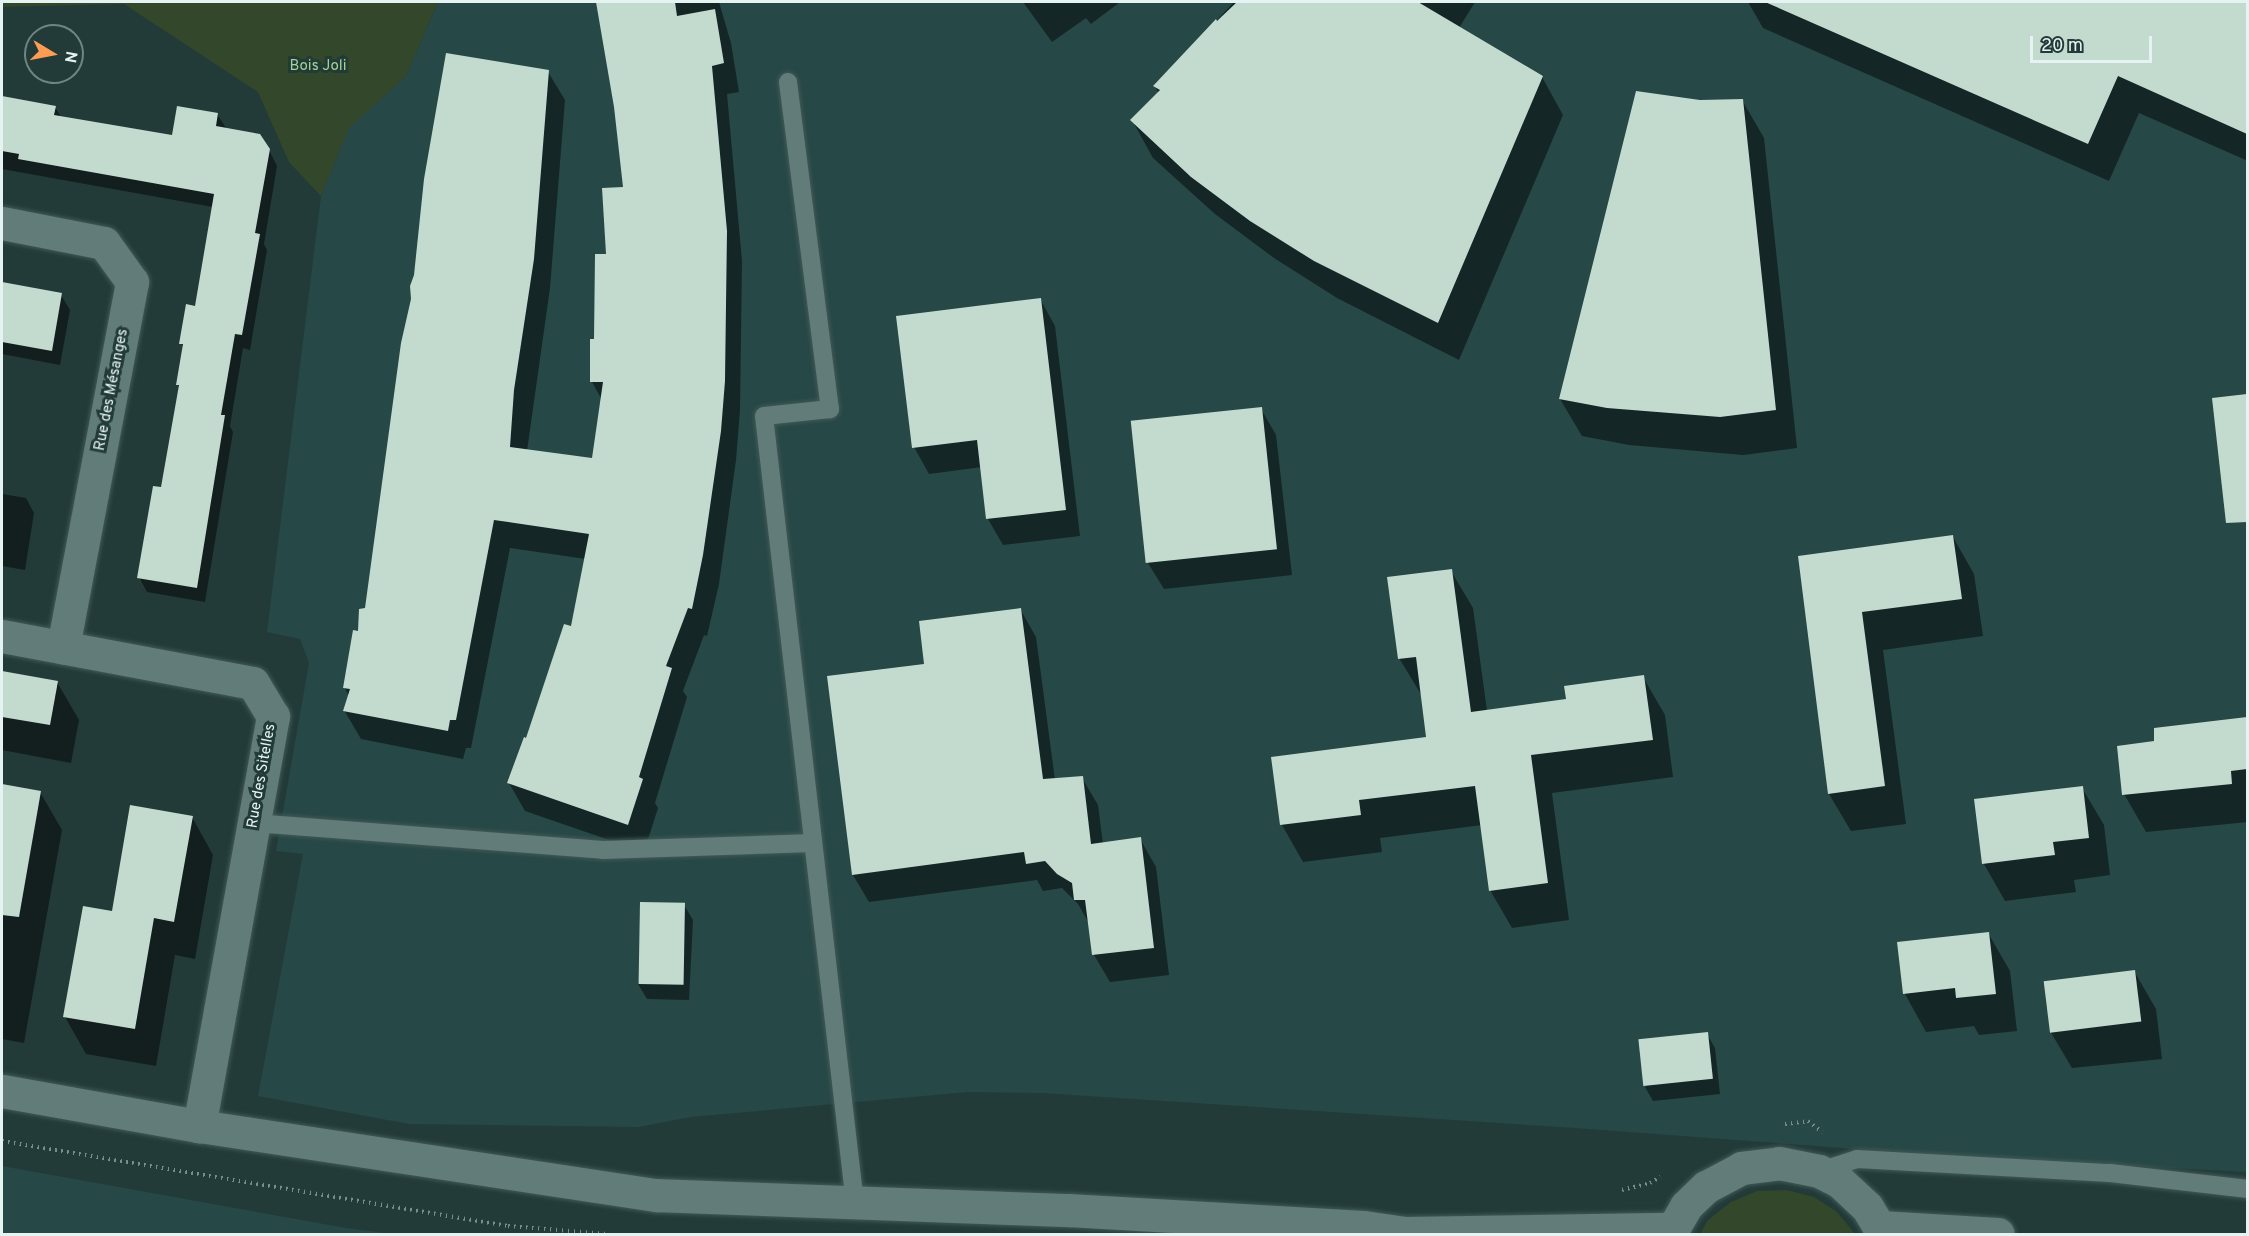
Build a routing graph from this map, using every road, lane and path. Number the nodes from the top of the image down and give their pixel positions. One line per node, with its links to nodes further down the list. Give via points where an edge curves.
1 (788, 82): 6 (lane, via 830,409 764,416)
2 (2, 223): 4 (street, Rue des Mésanges, via 104,243 132,282)
3 (2, 636): 4 (street, Rue des Sitelles)
4 (63, 648): 5 (street, Rue des Sitelles, via 253,683 273,716)
5 (254, 823): 6 (lane, via 603,850); 8 (street, Rue des Sitelles)
6 (813, 843): 12 (lane)
7 (2, 1091): 8 (street)
8 (199, 1126): 12 (street, via 657,1195)
9 (2, 1141): 15 (path, via 508,1226)
10 (1819, 1171): 11 (lane, via 1857,1159 2110,1173); 13 (street, via 1856,1194); 14 (street, via 1779,1163 1742,1168 1706,1187 1686,1206)
11 (2247, 1189)
12 (855, 1204): 16 (street, via 1068,1210 1364,1227)
13 (1881, 1231): 17 (street)
14 (1671, 1232): 16 (street)
15 (608, 1234)
16 (1407, 1234)
17 (1998, 1234)

